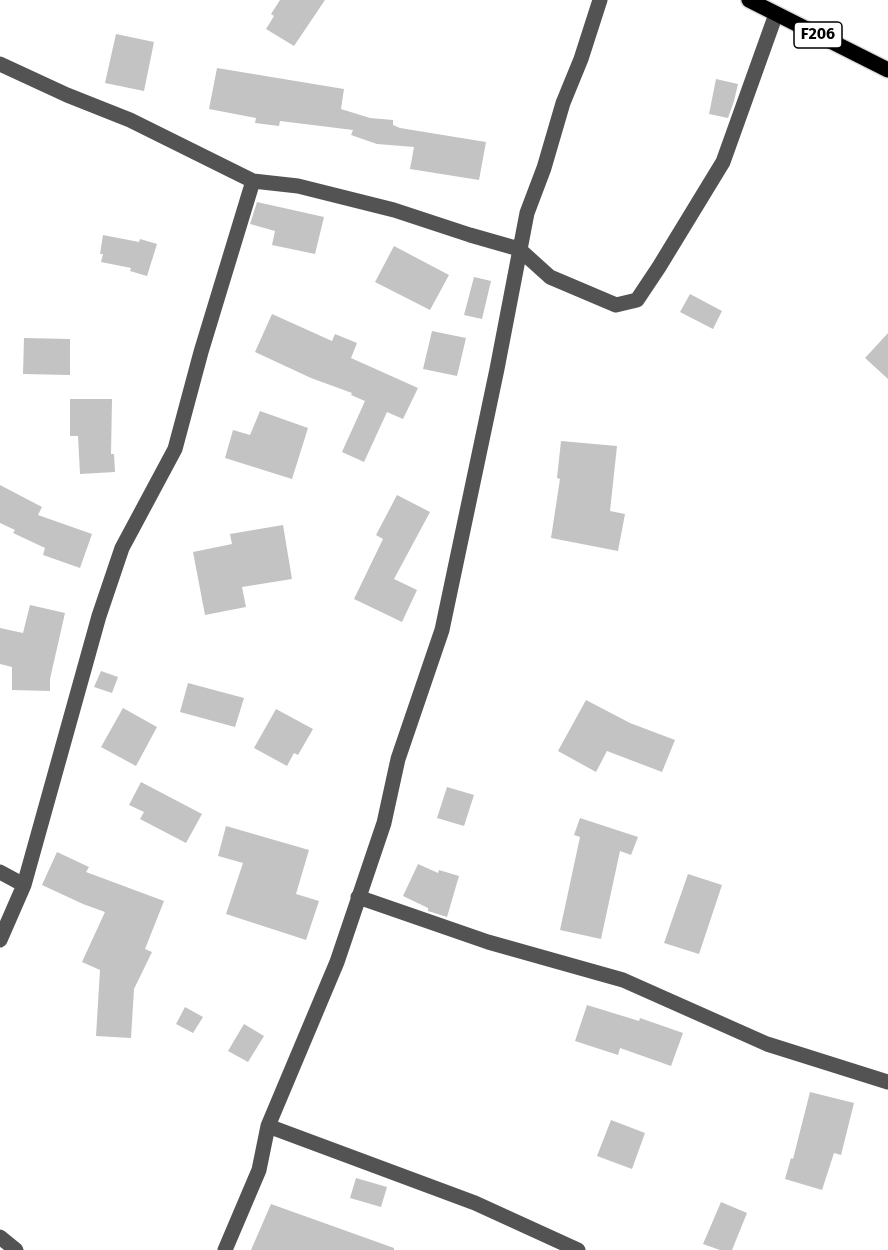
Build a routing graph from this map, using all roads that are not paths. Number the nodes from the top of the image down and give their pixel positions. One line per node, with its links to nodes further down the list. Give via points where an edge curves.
1 (600, 0): 7 (street, via 527,213)
2 (749, 0): 3 (main road, F206)
3 (776, 14): 5 (main road, F206); 7 (street, via 723,162 637,300 616,305 550,277)
4 (0, 64): 6 (street, via 130,120)
5 (888, 70)
6 (253, 180): 7 (street, via 298,186 394,210); 9 (street, via 175,449 122,548 99,616)
7 (519, 249): 10 (street, via 442,630 398,759 384,823)
8 (0, 872): 9 (street)
9 (24, 885): 11 (street)
10 (358, 897): 12 (street, via 488,942 623,980 767,1044); 13 (street, via 337,962)
11 (0, 940)
12 (888, 1082)
13 (268, 1126): 16 (street, via 259,1170); 17 (street, via 475,1203)
14 (0, 1237): 15 (street)
15 (16, 1250)
16 (225, 1250)
17 (578, 1250)

